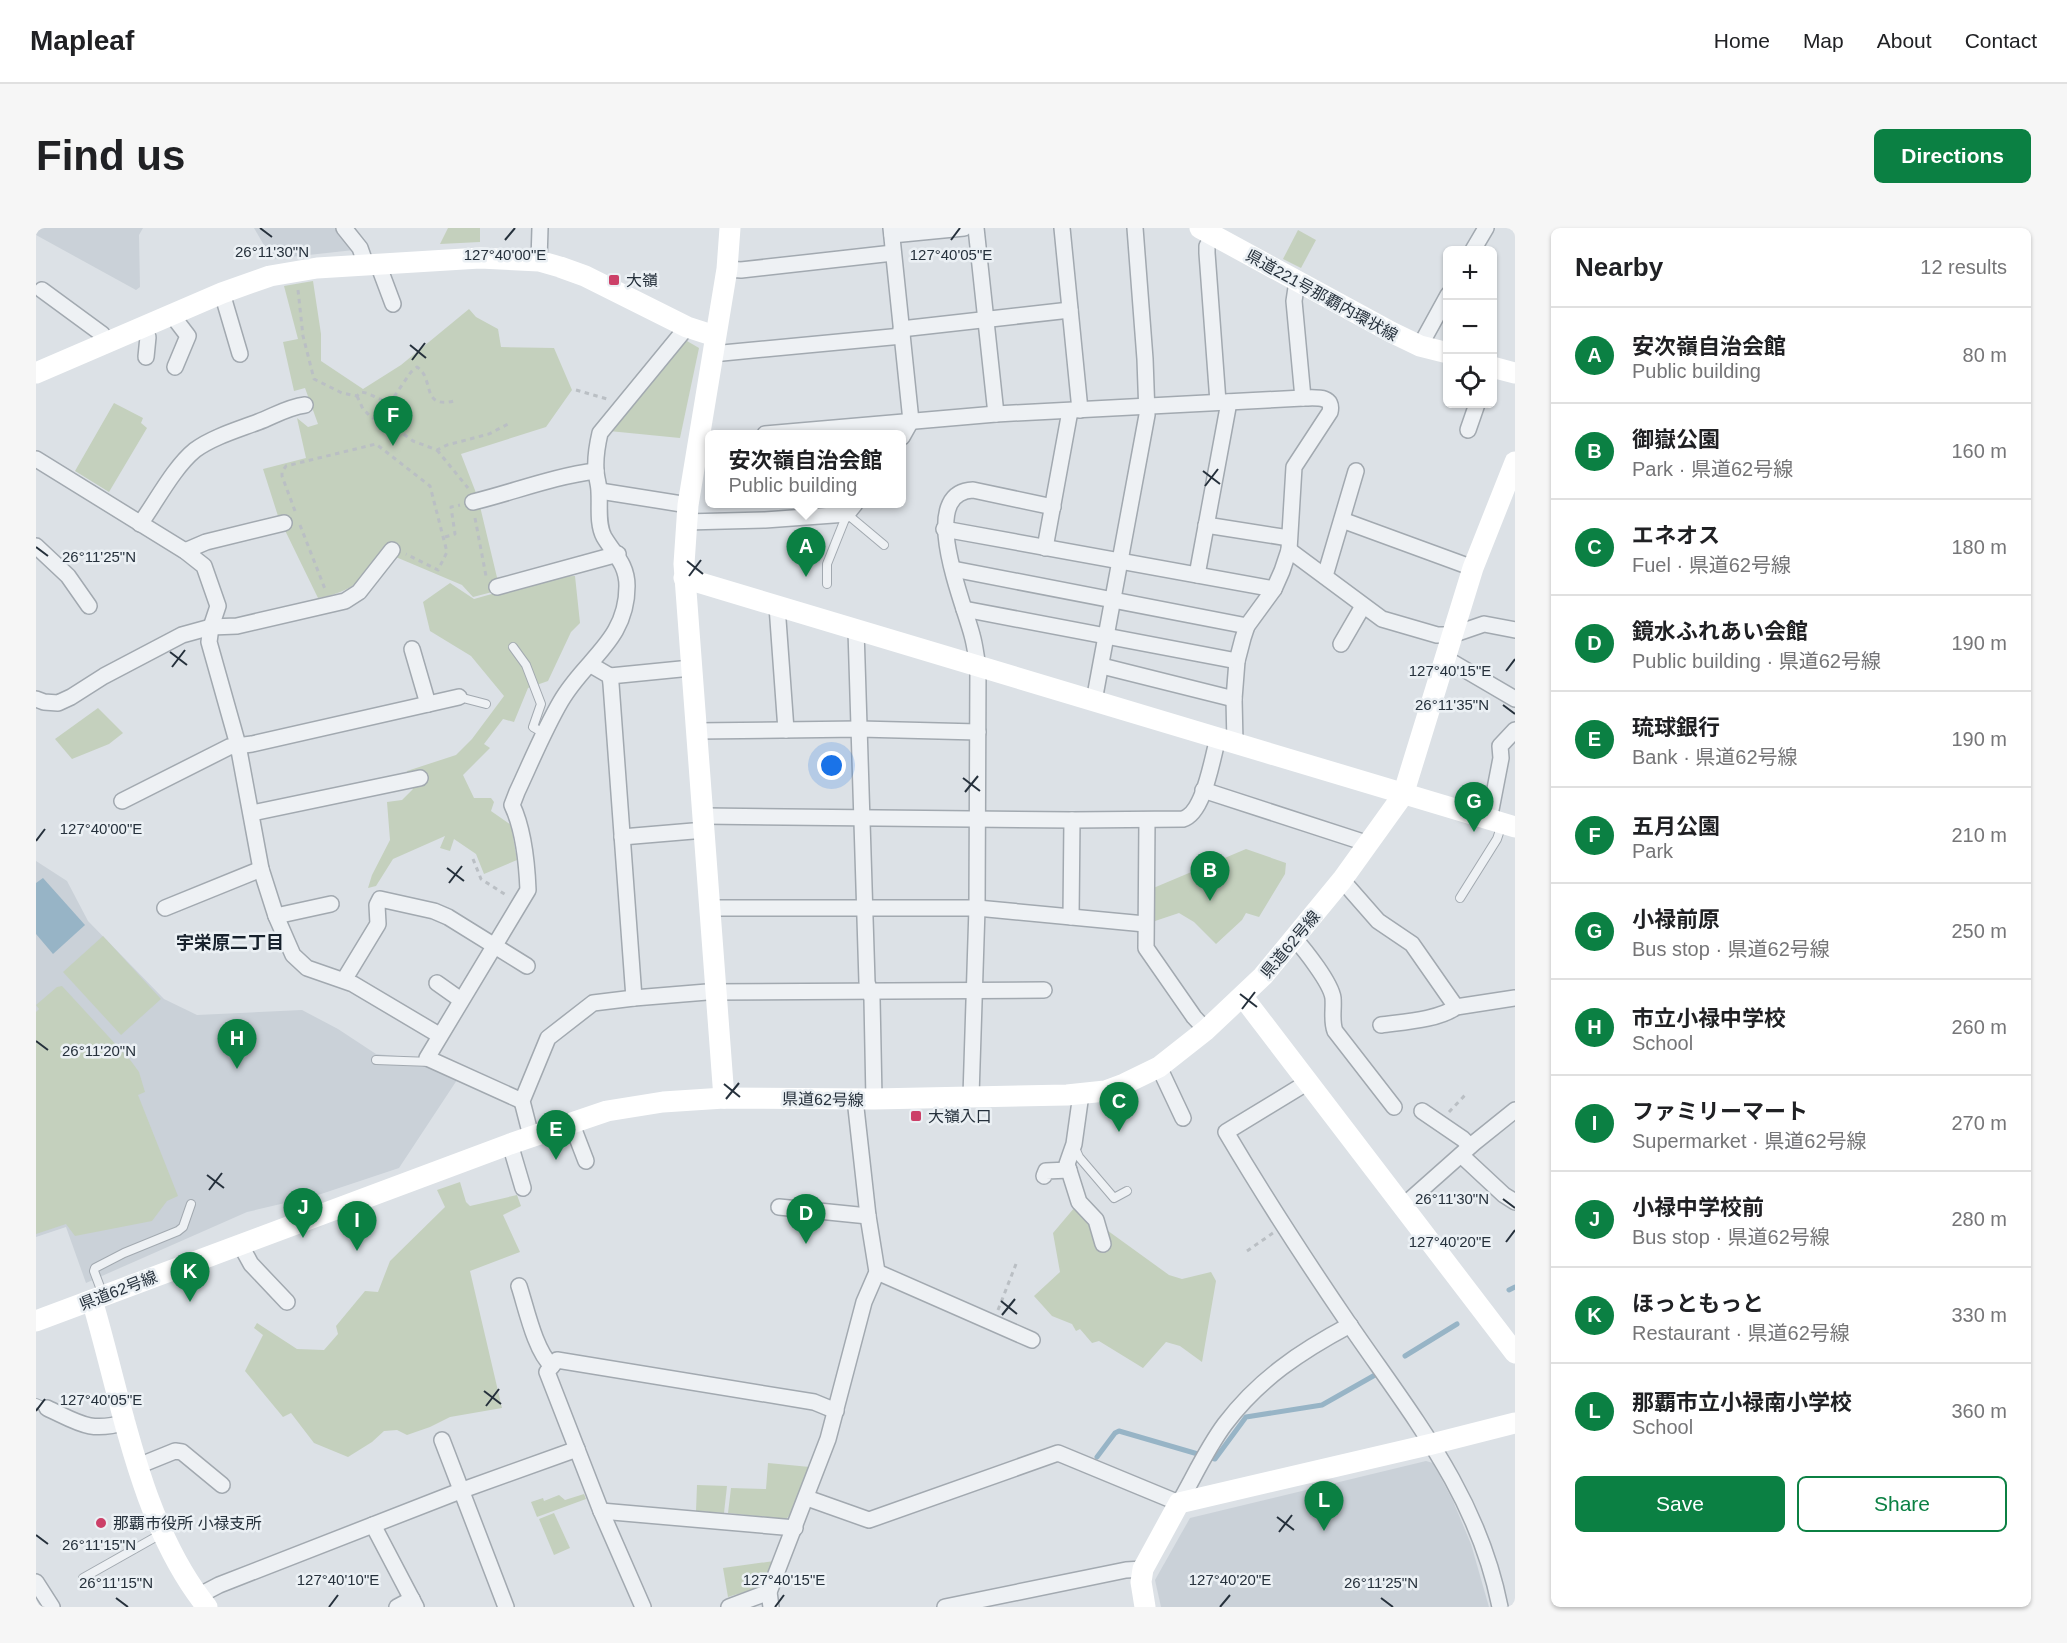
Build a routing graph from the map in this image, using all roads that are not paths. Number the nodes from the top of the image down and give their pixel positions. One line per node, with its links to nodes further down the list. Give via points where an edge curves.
1 (344, 228): 14 (street)
2 (540, 228): 13 (street)
3 (730, 228): 15 (street)
4 (964, 228): 10 (street)
5 (976, 228): 23 (street)
6 (1062, 228): 21 (street)
7 (1135, 228): 40 (street)
8 (1481, 229): 11 (street)
9 (1206, 231): 16 (street, 県道221号那覇内環状線); 38 (street)
10 (892, 232): 12 (street)
11 (1475, 246)
12 (893, 253): 15 (street); 26 (street)
13 (539, 261): 14 (street, via 480,258); 24 (street, via 585,276)
14 (372, 264): 18 (street, via 296,270); 20 (street)
15 (727, 269): 28 (street)
16 (1297, 281): 29 (street, 県道221号那覇内環状線); 37 (street, via 1294,301)
17 (42, 290): 27 (street, via 102,334)
18 (222, 293): 22 (street); 31 (street)
19 (1445, 300): 29 (street)
20 (393, 304)
21 (1070, 310): 23 (street); 42 (street)
22 (172, 315): 25 (street); 33 (street, via 188,336)
23 (986, 319): 26 (street); 43 (street)
24 (687, 327): 28 (street); 52 (street, via 600,433)
25 (143, 328): 27 (street); 32 (street, via 148,337)
26 (901, 332): 28 (street); 44 (street)
27 (107, 343): 35 (street)
28 (714, 345): 45 (street)
29 (1420, 346): 30 (street, 県道221号那覇内環状線)
30 (1443, 352)
31 (240, 354)
32 (146, 357)
33 (175, 367)
34 (1497, 368): 36 (street)
35 (36, 373)
36 (1515, 373)
37 (1303, 398): 38 (street); 64 (street, via 1323,398 1332,405 1294,466)
38 (1223, 402): 40 (street); 62 (street)
39 (305, 405): 61 (street, via 225,434 196,450)
40 (1147, 405): 42 (street); 71 (street)
41 (1475, 408): 48 (street)
42 (1075, 411): 43 (street); 56 (street)
43 (996, 414): 44 (street)
44 (911, 421): 46 (street); 47 (street)
45 (705, 430)
46 (817, 430)
47 (906, 430)
48 (1468, 430)
49 (704, 440): 58 (street)
50 (36, 459): 61 (street)
51 (1515, 462): 72 (street, 県道62号線)
52 (596, 471): 54 (street); 55 (street)
53 (1356, 471): 59 (street)
54 (600, 491): 58 (street); 70 (street, via 604,536)
55 (466, 504)
56 (1053, 507): 63 (street, via 966,490 952,500); 67 (street)
57 (851, 509): 58 (street, via 765,520); 65 (lane); 77 (lane, via 827,564)
58 (687, 513): 76 (street)
59 (1342, 520): 72 (street); 75 (street)
60 (284, 523): 69 (street)
61 (140, 524): 69 (street)
62 (1206, 525): 64 (street); 74 (street)
63 (944, 529): 67 (street); 73 (street)
64 (1289, 544): 75 (street); 79 (street)
65 (884, 545)
66 (36, 546): 81 (street, via 68,576)
67 (1045, 548): 71 (street)
68 (392, 550): 85 (street, via 345,601 237,626)
69 (185, 551): 85 (street, via 204,566 218,606)
70 (618, 554): 78 (street); 96 (street, via 627,584 626,603 617,629)
71 (1120, 562): 74 (street); 80 (street)
72 (1473, 568): 90 (street, 県道62号線)
73 (952, 569): 80 (street); 84 (street)
74 (1197, 575): 79 (street)
75 (1325, 576): 83 (street)
76 (684, 578): 82 (street); 99 (street)
77 (827, 584)
78 (497, 587)
79 (1274, 589): 86 (street)
80 (1113, 600): 86 (street); 89 (street)
81 (89, 606)
82 (777, 606): 87 (street); 110 (street)
83 (1364, 606): 90 (street, via 1382,619); 91 (street)
84 (964, 609): 89 (street); 98 (street)
85 (211, 627): 102 (street, via 182,635 57,703); 115 (street, via 209,642)
86 (1246, 627): 95 (street)
87 (856, 630): 98 (street); 108 (street)
88 (1515, 630): 90 (street, via 1484,624)
89 (1107, 635): 95 (street); 97 (street)
90 (1452, 635): 94 (street, 県道62号線)
91 (1341, 644)
92 (513, 647): 113 (lane, via 526,665 541,704 533,727)
93 (412, 649): 106 (street)
94 (1445, 658): 104 (street); 118 (street, 県道62号線)
95 (1238, 661): 103 (street)
96 (591, 664): 100 (street); 113 (street, via 571,686)
97 (1102, 666): 103 (street); 105 (street)
98 (978, 667): 105 (street); 112 (street)
99 (691, 668): 100 (street); 109 (street)
100 (610, 676): 127 (street)
101 (459, 697): 106 (street); 107 (lane)
102 (36, 699)
103 (1234, 699): 114 (street)
104 (1515, 699)
105 (1094, 701): 114 (street)
106 (428, 704): 115 (street)
107 (486, 704)
108 (860, 729): 110 (street); 112 (street); 121 (street)
109 (696, 730): 110 (street); 125 (street)
110 (786, 730)
111 (1515, 730): 126 (street, via 1500,746)
112 (978, 732): 122 (street)
113 (545, 734): 141 (street, via 512,805 528,890)
114 (1226, 740): 117 (street); 118 (street)
115 (238, 745): 119 (street); 120 (street)
116 (420, 778): 120 (street)
117 (1203, 790): 124 (street, via 1199,805 1189,818); 128 (street)
118 (1403, 795): 126 (street); 128 (street, 県道62号線)
119 (122, 801)
120 (252, 813): 129 (street)
121 (863, 818): 122 (street); 125 (street); 135 (street)
122 (978, 819): 123 (street); 136 (street)
123 (1072, 820): 124 (street); 138 (street)
124 (1147, 820): 139 (street)
125 (704, 823): 127 (street); 134 (street)
126 (1502, 824): 131 (lane)
127 (622, 837): 150 (street)
128 (1369, 844): 130 (street, 県道62号線)
129 (261, 869): 133 (street); 137 (street)
130 (1342, 880): 140 (street, 県道62号線); 153 (street, via 1378,921 1412,944)
131 (1460, 898)
132 (331, 904): 137 (street)
133 (165, 908)
134 (710, 908): 135 (street); 147 (street)
135 (866, 908): 136 (street); 146 (street)
136 (976, 908): 138 (street); 148 (street)
137 (276, 916): 143 (street, via 293,955 307,968)
138 (1071, 917): 139 (street)
139 (1145, 924): 155 (street, via 1146,948)
140 (1294, 938): 149 (street, 県道62号線); 166 (street, via 1330,990 1332,1026)
141 (494, 946): 142 (street); 143 (street, via 434,911 380,899 378,924); 152 (street)
142 (527, 966)
143 (344, 980): 156 (street)
144 (437, 982): 152 (street)
145 (1044, 990): 148 (street)
146 (868, 991): 147 (street); 148 (street); 164 (street, via 872,999)
147 (717, 992): 150 (street); 163 (street)
148 (974, 992): 162 (street)
149 (1242, 997): 155 (street, 県道62号線); 160 (street)
150 (634, 998): 165 (street, via 594,1004 548,1038)
151 (1515, 998): 153 (street)
152 (461, 1000): 156 (street)
153 (1456, 1007): 154 (street, via 1421,1019)
154 (1381, 1024)
155 (1206, 1030): 159 (street, 県道62号線)
156 (439, 1035): 158 (street, via 427,1058)
157 (376, 1060): 158 (lane)
158 (435, 1062): 165 (street)
159 (1159, 1067): 161 (street, 県道62号線, via 1115,1087); 169 (street)
160 (1308, 1082): 182 (street); 192 (street, via 1226,1132 1282,1227)
161 (1081, 1094): 162 (street, 県道62号線); 173 (street)
162 (970, 1096): 164 (street, 県道62号線)
163 (724, 1098): 164 (street, 県道62号線); 170 (street, 県道62号線, via 632,1106)
164 (865, 1099): 184 (street)
165 (522, 1101): 171 (street)
166 (1394, 1107)
167 (1515, 1110): 174 (street)
168 (1422, 1111): 174 (street, via 1439,1122)
169 (1183, 1118)
170 (571, 1122): 171 (street, 県道62号線); 175 (street)
171 (531, 1136): 172 (street, 県道62号線)
172 (510, 1144): 178 (street); 185 (street, 県道62号線)
173 (1074, 1144): 176 (street, via 1067,1164); 179 (lane, via 1079,1157 1114,1197)
174 (1466, 1150): 180 (street, via 1503,1195); 182 (street)
175 (586, 1161)
176 (1069, 1170): 177 (street, via 1046,1171); 186 (street, via 1079,1202 1096,1220)
177 (1044, 1176)
178 (523, 1188)
179 (1127, 1191)
180 (1515, 1202)
181 (190, 1204): 189 (lane, via 178,1231 95,1268)
182 (1403, 1206): 194 (street)
183 (779, 1207): 184 (street)
184 (868, 1216): 187 (street)
185 (240, 1244): 189 (street, 県道62号線); 190 (street, via 251,1263)
186 (1103, 1244)
187 (877, 1272): 193 (street); 197 (street, via 864,1302)
188 (519, 1286): 195 (street, via 540,1349)
189 (98, 1298): 191 (street, 県道62号線); 198 (street)
190 (287, 1302)
191 (36, 1321)
192 (1350, 1325): 201 (street); 207 (street, via 1311,1345 1271,1374 1225,1425)
193 (1032, 1340)
194 (1515, 1353)
195 (552, 1366): 197 (street, via 557,1360 814,1402); 202 (street, via 547,1372)
196 (41, 1406): 198 (street, via 89,1427)
197 (836, 1411): 206 (street)
198 (126, 1422): 203 (street)
199 (1515, 1423): 201 (street)
200 (442, 1440): 205 (street)
201 (1432, 1444): 207 (street); 225 (street, via 1477,1527)
202 (576, 1449): 205 (street); 208 (street)
203 (138, 1466): 204 (street, via 175,1451 182,1452); 211 (street)
204 (222, 1485)
205 (460, 1491): 209 (street); 220 (street)
206 (807, 1498): 207 (street, via 869,1520 1058,1453); 210 (street)
207 (1179, 1503): 212 (street)
208 (602, 1511): 210 (street); 221 (street)
209 (374, 1525): 216 (street, via 219,1585); 217 (street)
210 (795, 1528): 215 (street)
211 (162, 1533): 213 (lane); 216 (street)
212 (1143, 1569): 223 (street); 224 (street, via 1140,1582)
213 (83, 1578)
214 (36, 1582): 218 (street)
215 (770, 1599): 222 (street)
216 (203, 1601)
217 (414, 1603): 219 (street)
218 (52, 1607)
219 (397, 1607)
220 (506, 1607)
221 (643, 1607)
222 (729, 1607)
223 (945, 1607)
224 (1145, 1607)
225 (1500, 1607)

